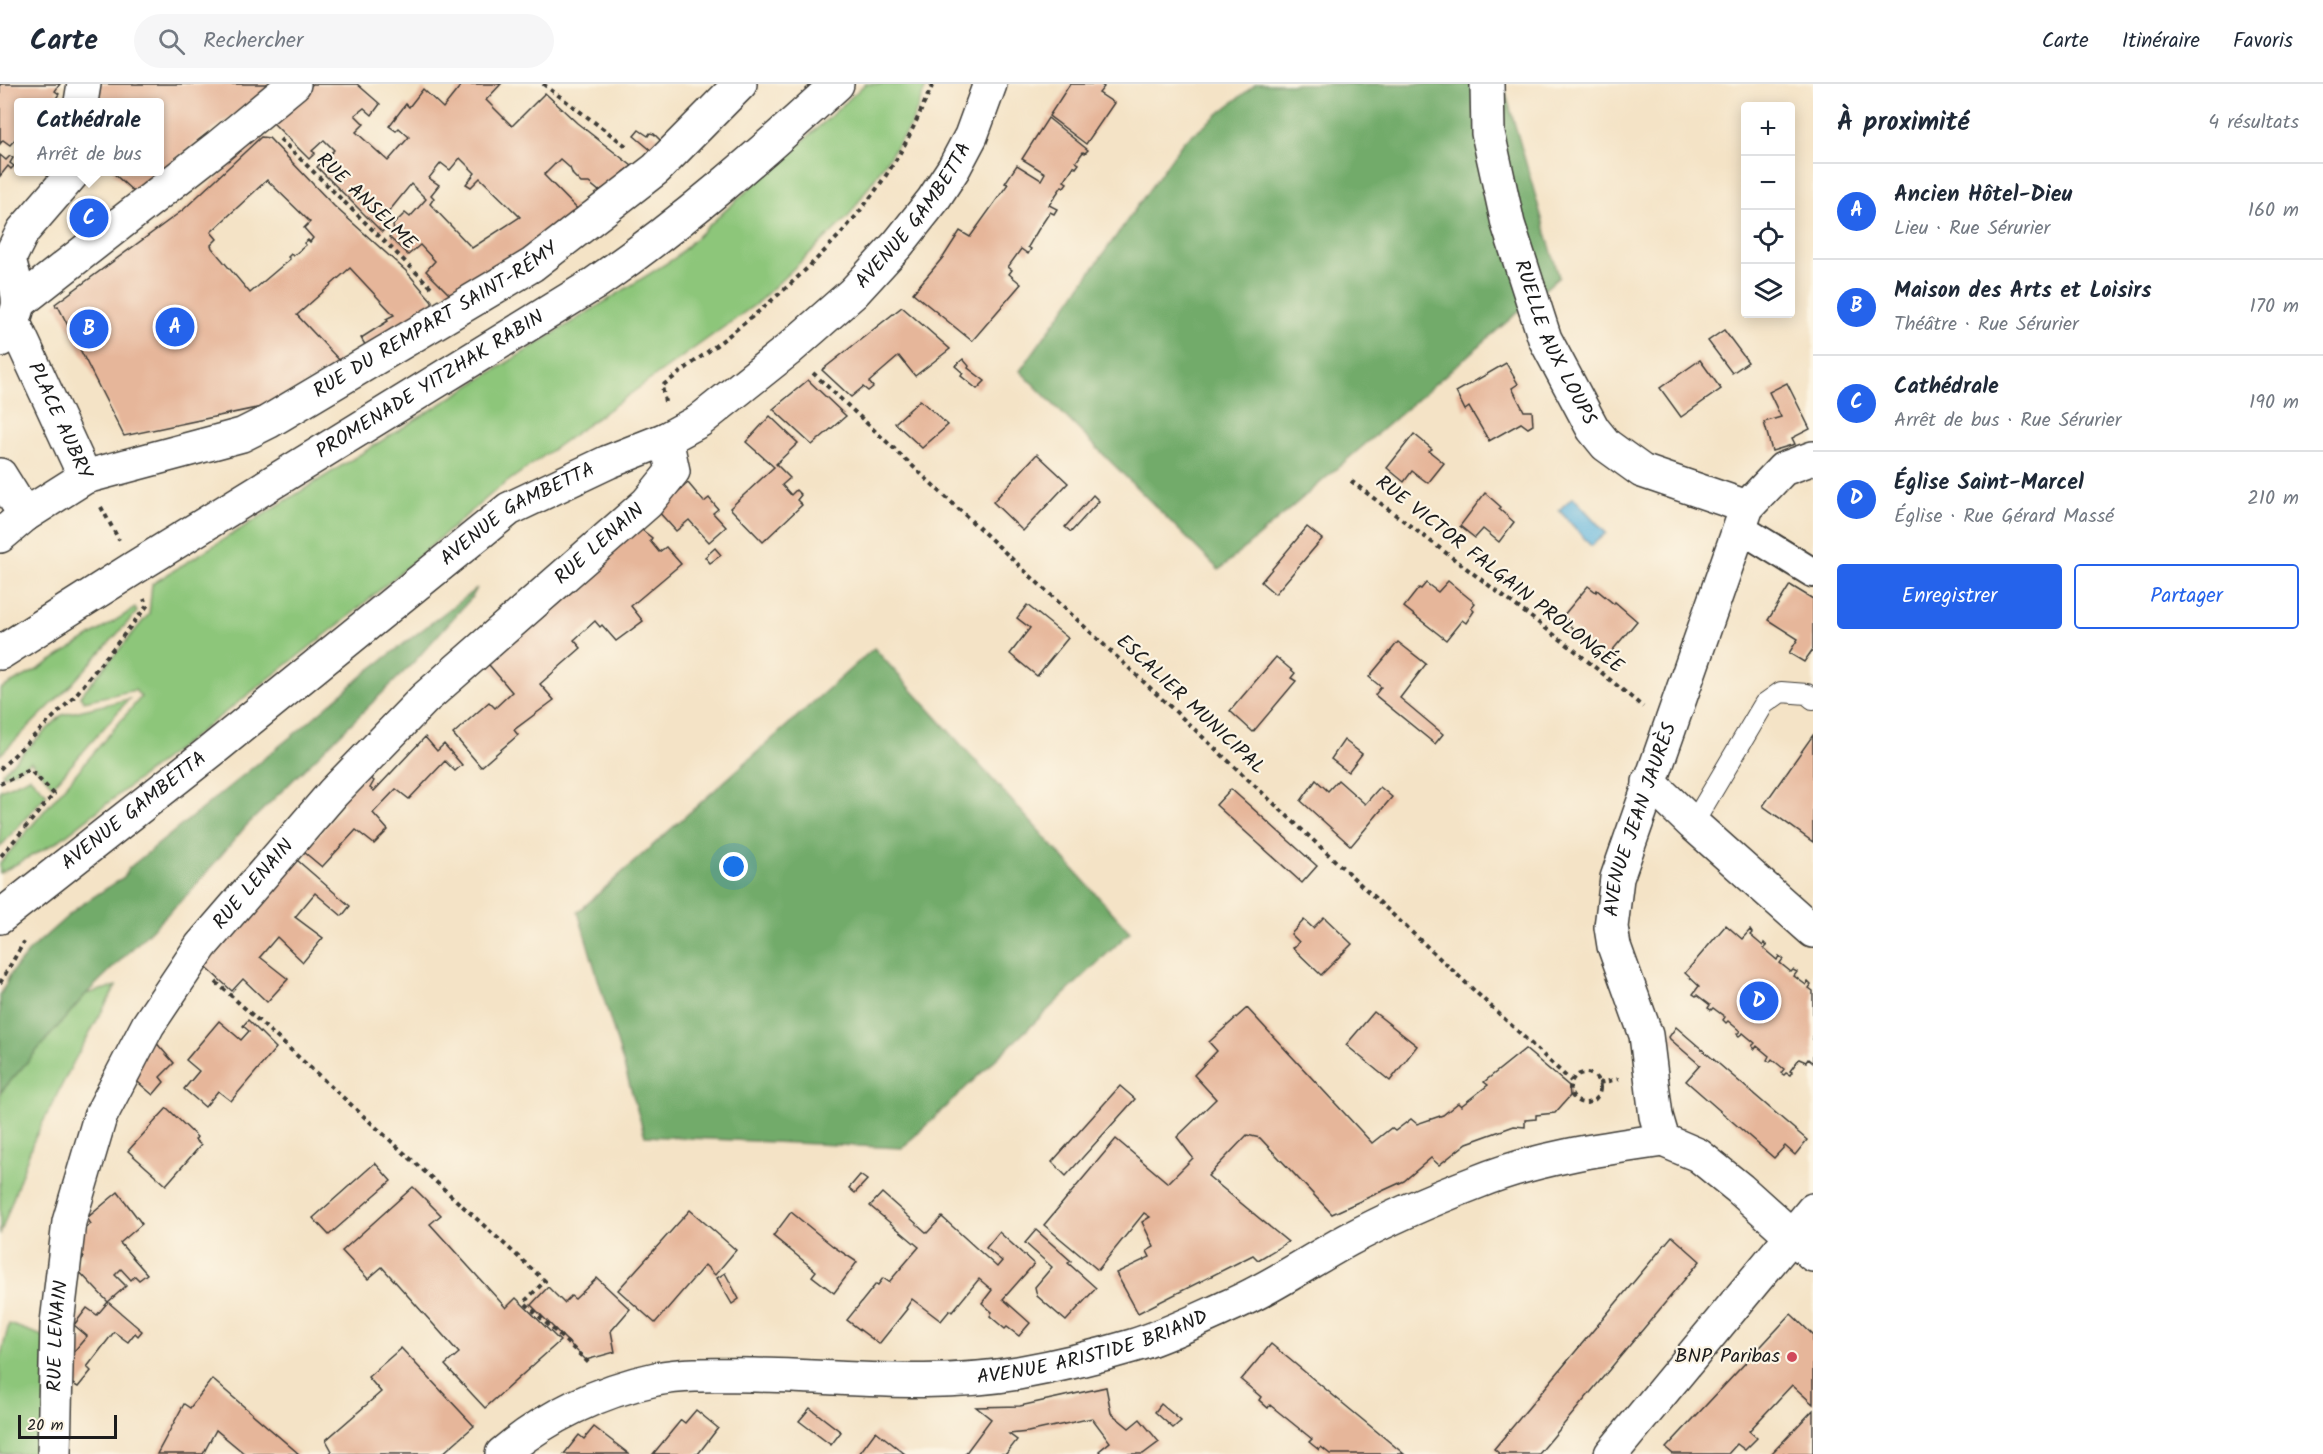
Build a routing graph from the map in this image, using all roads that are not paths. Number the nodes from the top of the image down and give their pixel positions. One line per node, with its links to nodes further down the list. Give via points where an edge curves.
1 (294, 84): 7 (street)
2 (740, 84): 11 (street, RUE DU REMPART SAINT-RÉMY, via 656,169 532,265 268,422)
3 (837, 84): 16 (street, PROMENADE YITZHAK RABIN, via 713,194 603,278)
4 (990, 84): 8 (street, AVENUE GAMBETTA, via 971,136 954,168 898,244 853,293 788,350 699,421)
5 (1486, 84): 13 (street, RUELLE AUX LOUPS, via 1488,134 1508,224 1545,339 1593,429 1606,445 1642,471)
6 (72, 176): 7 (street, PLACE AUBRY, via 23,231 9,259)
7 (11, 321): 11 (street, PLACE AUBRY)
8 (666, 439): 20 (street, AVENUE GAMBETTA, via 509,509); 26 (street, RUE LENAIN, via 673,471 647,503 424,699 333,793 230,910 148,1024 100,1117 69,1222 57,1323)
9 (1813, 458): 13 (street, via 1783,469)
10 (0, 475): 12 (street)
11 (91, 489): 12 (street, PLACE AUBRY)
12 (25, 514): 14 (street, PLACE AUBRY)
13 (1743, 518): 15 (street); 18 (street, AVENUE JEAN JAURÈS)
14 (0, 536)
15 (1813, 573)
16 (0, 653)
17 (1813, 699): 19 (lane, via 1807,694 1781,692 1764,704)
18 (1649, 782): 19 (street); 22 (street, AVENUE JEAN JAURÈS, via 1617,878 1611,927 1614,946 1646,1035 1656,1116)
19 (1693, 824): 21 (street)
20 (0, 917)
21 (1812, 930)
22 (1663, 1140): 24 (street, via 1698,1155); 27 (street, AVENUE ARISTIDE BRIAND, via 1597,1149 1480,1181 1349,1239 1232,1306 1136,1345 1081,1360 967,1379 697,1374 657,1379 579,1404)
23 (1813, 1210): 24 (street)
24 (1803, 1245): 25 (street)
25 (1628, 1448)
26 (54, 1454)
27 (502, 1454)

